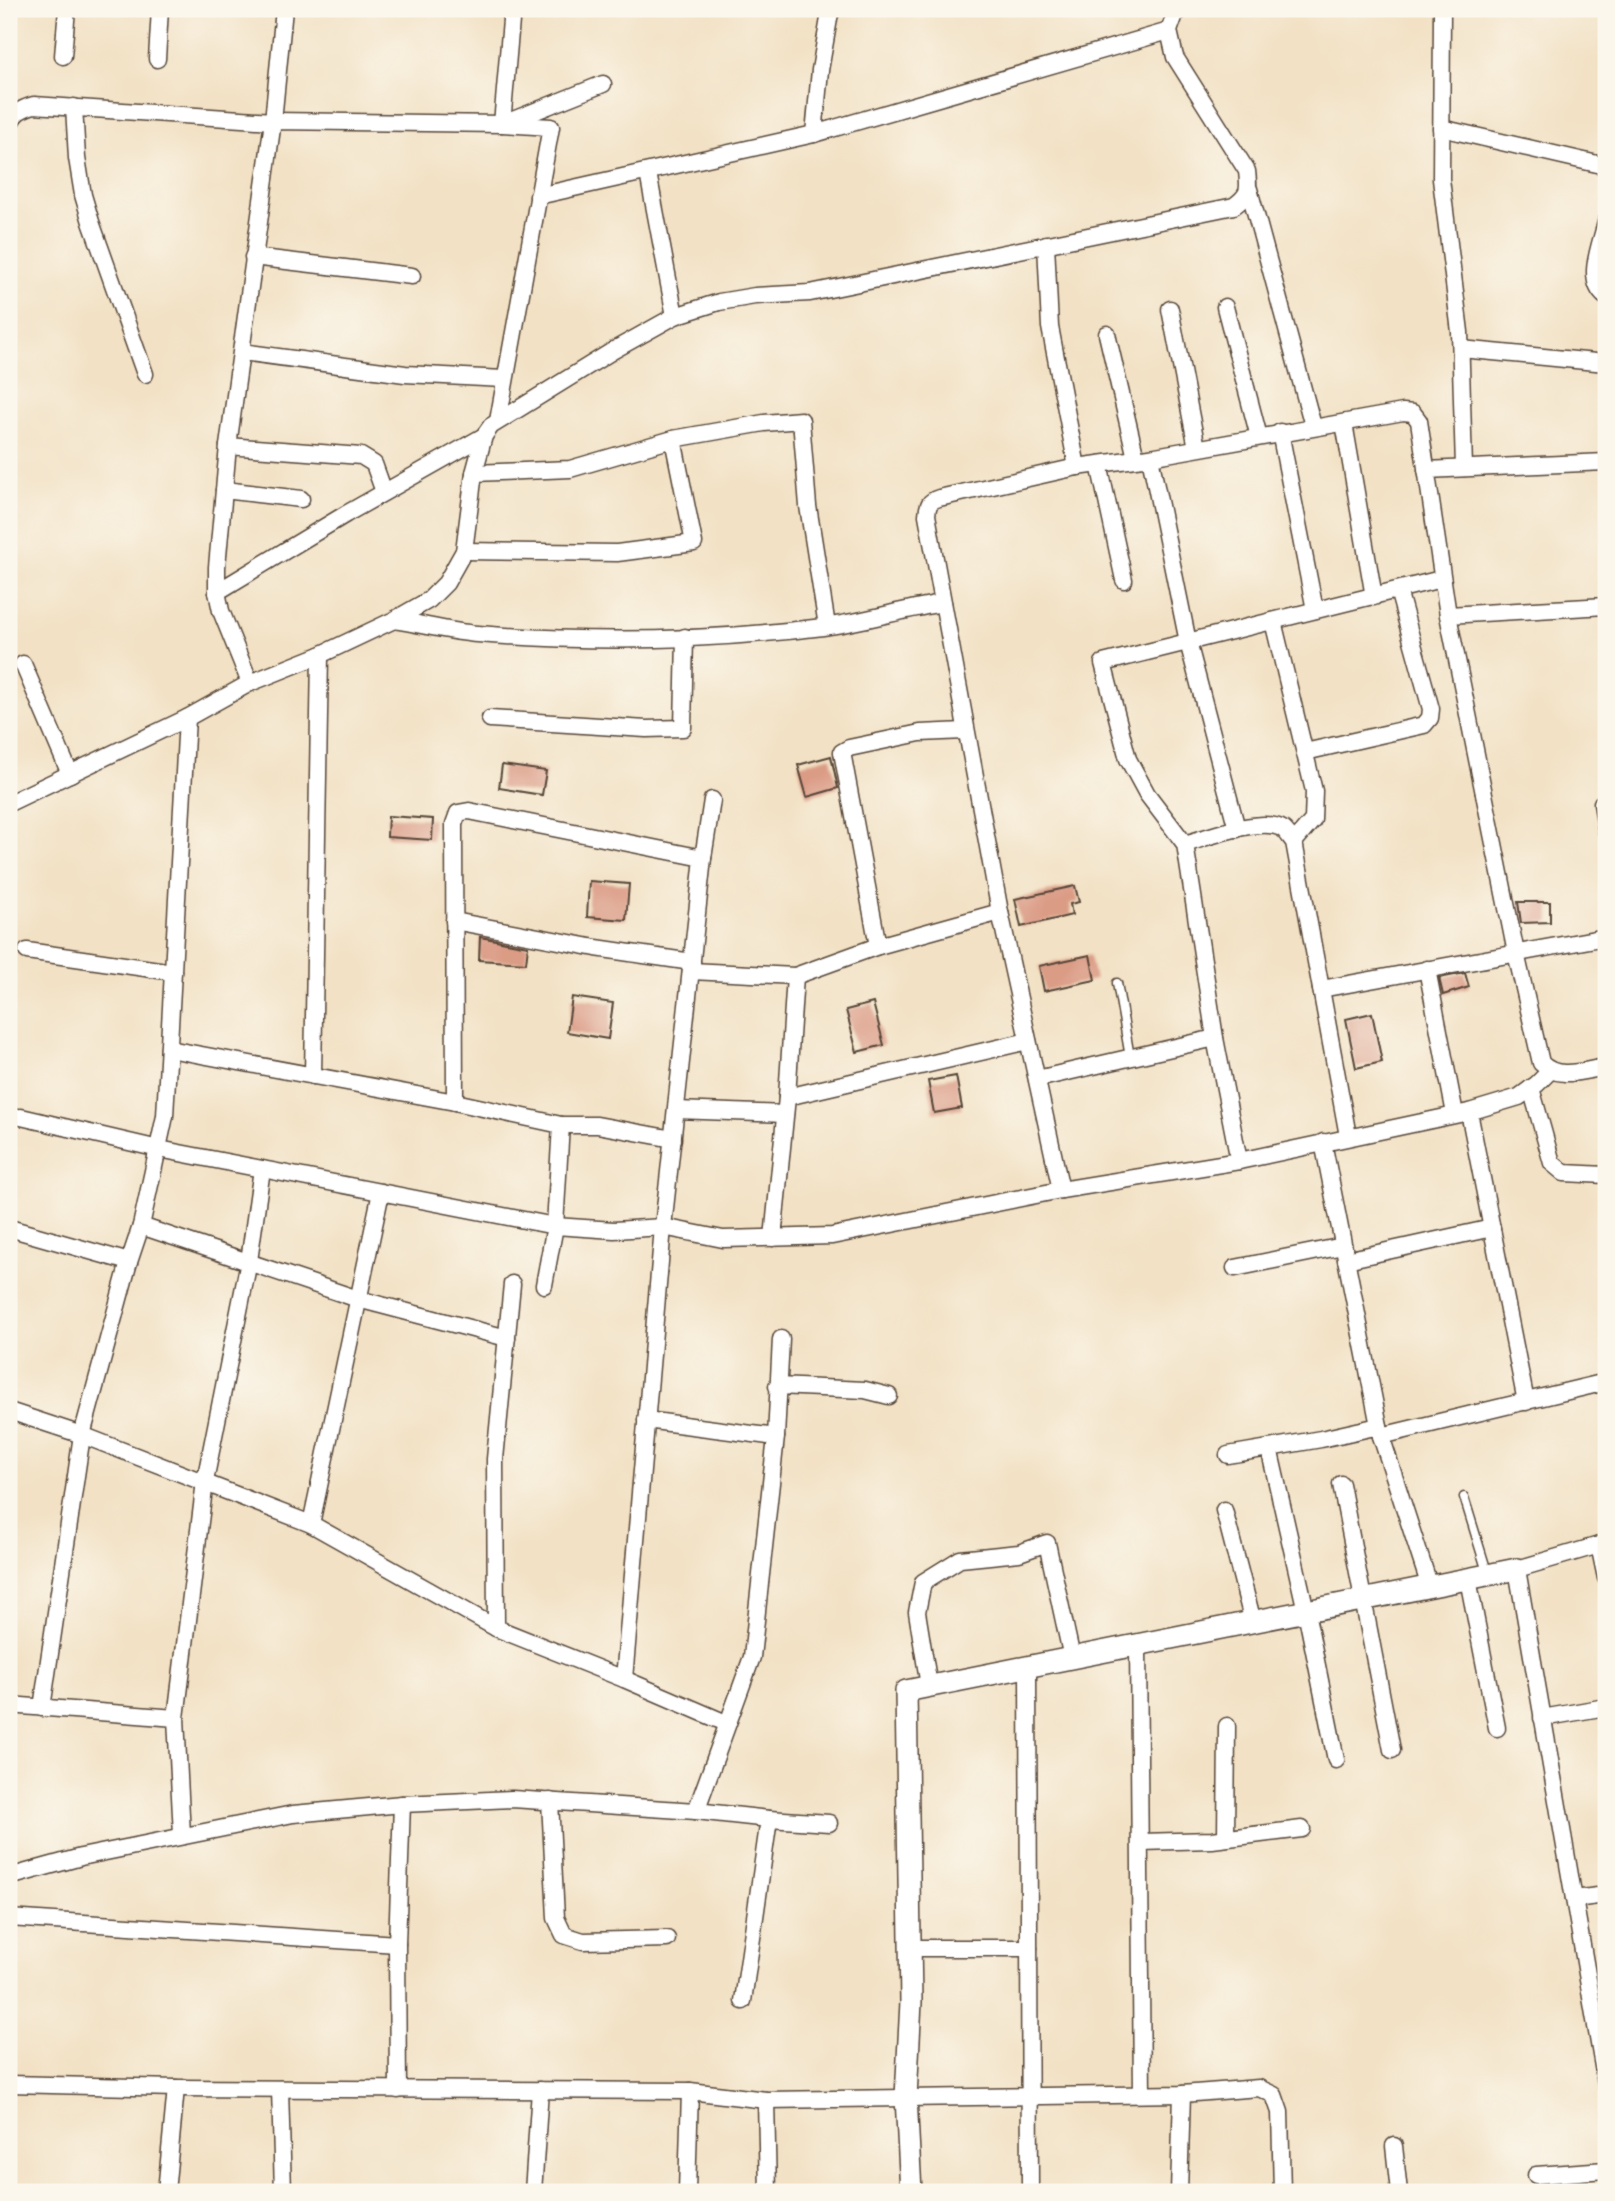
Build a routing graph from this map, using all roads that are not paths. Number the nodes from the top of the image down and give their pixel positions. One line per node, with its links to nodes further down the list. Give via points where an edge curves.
1 (67, 9): 9 (street)
2 (160, 9): 10 (street)
3 (284, 9): 13 (street)
4 (512, 9): 14 (street)
5 (834, 9): 17 (street, via 820,70)
6 (1177, 9): 8 (street)
7 (1442, 9): 16 (street)
8 (1169, 31): 17 (street); 20 (street, via 1175,57 1247,171)
9 (63, 56)
10 (157, 59)
11 (603, 84): 14 (street)
12 (74, 107): 13 (street); 15 (street, via 22,108); 34 (street, via 86,204)
13 (273, 121): 14 (street); 24 (street)
14 (502, 124): 21 (street, via 551,127)
15 (9, 126)
16 (1441, 128): 18 (street); 31 (street, via 1441,179)
17 (814, 134): 19 (street)
18 (1606, 166)
19 (648, 173): 21 (street); 29 (street)
20 (1249, 189): 23 (street, via 1234,206); 38 (street)
21 (538, 196): 35 (street)
22 (1606, 222): 26 (street, via 1595,268 1599,291)
23 (1046, 244): 29 (street, via 810,293 719,302); 48 (street, via 1050,327)
24 (253, 257): 25 (street); 32 (street)
25 (412, 275)
26 (1606, 297)
27 (1225, 307): 41 (street)
28 (1170, 309): 44 (street)
29 (675, 316): 36 (street)
30 (1107, 334): 45 (street)
31 (1461, 349): 33 (street); 49 (street)
32 (242, 352): 35 (street, via 405,374); 43 (street)
33 (1606, 363)
34 (145, 373)
35 (504, 379): 36 (street)
36 (498, 421): 40 (street)
37 (1345, 422): 38 (street); 50 (street, via 1413,413 1419,421); 60 (street)
38 (1313, 426): 39 (street)
39 (1280, 432): 41 (street); 63 (street)
40 (484, 436): 51 (street); 53 (street)
41 (1259, 437): 44 (street)
42 (673, 439): 51 (street, via 570,469); 55 (street, via 695,543 617,553); 67 (street, via 801,420 808,506)
43 (228, 446): 52 (street); 53 (street, via 361,456 374,464)
44 (1197, 448): 45 (street)
45 (1143, 457): 47 (street); 69 (street)
46 (1606, 462): 49 (street)
47 (1099, 464): 48 (street); 57 (street)
48 (1077, 467): 61 (street, via 932,500 927,515)
49 (1464, 468): 50 (street)
50 (1426, 470): 56 (street)
51 (474, 473): 55 (street)
52 (224, 490): 54 (street); 59 (street)
53 (384, 492): 59 (street)
54 (301, 499)
55 (464, 551): 65 (street, via 446,583 429,600)
56 (1441, 579): 58 (street); 64 (street)
57 (1124, 580)
58 (1398, 590): 60 (street); 76 (street, via 1430,718 1424,725)
59 (217, 592): 72 (street)
60 (1374, 597): 63 (street)
61 (943, 603): 67 (street); 75 (street)
62 (1606, 606): 64 (street)
63 (1315, 610): 66 (street)
64 (1448, 615): 91 (street)
65 (394, 620): 68 (street, via 475,634); 70 (street)
66 (1273, 621): 69 (street); 76 (street)
67 (827, 626): 68 (street)
68 (685, 637): 74 (street, via 682,728)
69 (1188, 642): 81 (street); 84 (street, via 1103,663 1128,760)
70 (320, 655): 72 (street); 104 (street)
71 (23, 664): 77 (street)
72 (250, 683): 73 (street)
73 (187, 718): 77 (street); 94 (street)
74 (490, 719)
75 (965, 731): 86 (street); 89 (street, via 920,733 842,752)
76 (1305, 752): 83 (street, via 1314,791 1313,820)
77 (70, 774): 79 (street)
78 (712, 800): 85 (street)
79 (9, 803)
80 (1602, 803): 82 (street)
81 (1237, 830): 83 (street, via 1266,824 1284,830); 84 (street)
82 (1606, 830)
83 (1294, 842): 97 (street)
84 (1185, 844): 98 (street)
85 (703, 858): 87 (street, via 463,811 454,824); 92 (street)
86 (1000, 912): 89 (street); 99 (street)
87 (454, 921): 92 (street); 108 (street)
88 (1606, 937): 91 (street)
89 (878, 946): 95 (street)
90 (27, 951): 94 (street)
91 (1516, 953): 93 (street); 103 (street, via 1541,1063)
92 (691, 967): 95 (street); 109 (street)
93 (1427, 969): 97 (street); 110 (street)
94 (173, 972): 100 (street)
95 (795, 976): 107 (street)
96 (1117, 983): 101 (lane)
97 (1321, 989): 114 (street)
98 (1216, 1038): 101 (street); 118 (street)
99 (1028, 1041): 105 (street); 107 (street)
100 (169, 1049): 104 (street); 117 (street)
101 (1130, 1057): 105 (street)
102 (1606, 1067): 103 (street, via 1558,1074)
103 (1550, 1071): 106 (street)
104 (313, 1076): 108 (street)
105 (1037, 1079): 121 (street)
106 (1531, 1088): 110 (street, via 1519,1097); 120 (street, via 1552,1163 1564,1173)
107 (787, 1097): 111 (street)
108 (455, 1102): 113 (street)
109 (676, 1110): 111 (street); 115 (street)
110 (1462, 1113): 114 (street); 127 (street)
111 (785, 1114): 128 (street)
112 (21, 1117): 117 (street)
113 (561, 1125): 115 (street, via 597,1125); 124 (street)
114 (1348, 1136): 116 (street)
115 (673, 1139): 125 (street)
116 (1323, 1142): 118 (street); 129 (street)
117 (159, 1149): 119 (street); 123 (street)
118 (1238, 1161): 121 (street)
119 (262, 1169): 122 (street); 130 (street)
120 (1606, 1175)
121 (1061, 1190): 128 (street, via 832,1236)
122 (381, 1192): 124 (street); 135 (street)
123 (141, 1226): 130 (street); 131 (street)
124 (555, 1226): 125 (street); 134 (street)
125 (663, 1227): 128 (street, via 723,1239); 143 (street)
126 (9, 1228): 131 (street)
127 (1492, 1228): 129 (street); 141 (street)
128 (773, 1238)
129 (1344, 1253): 132 (street); 144 (street)
130 (249, 1261): 135 (street); 149 (street)
131 (129, 1262): 145 (street)
132 (1235, 1268)
133 (512, 1284): 136 (street)
134 (544, 1284)
135 (358, 1299): 136 (street); 153 (street)
136 (507, 1338): 162 (street, via 495,1458)
137 (781, 1339): 139 (street)
138 (1606, 1382): 141 (street)
139 (778, 1386): 140 (street, via 865,1390); 146 (street)
140 (889, 1396)
141 (1525, 1402): 144 (street)
142 (9, 1411): 145 (street)
143 (646, 1420): 146 (street); 166 (street)
144 (1380, 1431): 147 (street); 158 (street)
145 (82, 1435): 149 (street); 170 (street)
146 (776, 1437): 173 (street, via 752,1657)
147 (1269, 1448): 148 (street); 160 (street)
148 (1228, 1455)
149 (205, 1481): 153 (street); 171 (street)
150 (1341, 1484): 159 (street)
151 (1464, 1497): 156 (lane)
152 (1224, 1510): 161 (street)
153 (312, 1524): 162 (street)
154 (1602, 1544): 155 (street); 157 (street)
155 (1517, 1569): 156 (street); 172 (street)
156 (1478, 1577): 158 (street); 175 (street)
157 (1606, 1578)
158 (1430, 1587): 159 (street)
159 (1365, 1600): 160 (street); 176 (street)
160 (1306, 1611): 161 (street); 177 (street)
161 (1253, 1622): 163 (street)
162 (495, 1628): 166 (street)
163 (1138, 1645): 164 (street); 186 (street)
164 (1072, 1658): 165 (street); 167 (street, via 1047,1543 1019,1553 960,1559 923,1582 918,1612)
165 (1028, 1667): 167 (street); 194 (street)
166 (624, 1679): 173 (street)
167 (929, 1686): 193 (street, via 906,1691)
168 (9, 1705): 170 (street)
169 (1606, 1707): 172 (street)
170 (42, 1708): 171 (street)
171 (176, 1718): 184 (street)
172 (1542, 1718): 189 (street)
173 (726, 1723): 180 (street)
174 (1227, 1726): 185 (street)
175 (1497, 1728)
176 (1392, 1751)
177 (1336, 1760)
178 (550, 1801): 179 (street); 180 (street); 191 (street, via 556,1918 564,1935 583,1941)
179 (402, 1804): 184 (street, via 293,1814); 192 (street)
180 (696, 1811): 181 (street)
181 (769, 1819): 182 (street); 195 (street)
182 (829, 1824)
183 (1302, 1829): 185 (street)
184 (182, 1835): 187 (street)
185 (1226, 1839): 186 (street)
186 (1140, 1842): 203 (street)
187 (9, 1877)
188 (1606, 1895): 189 (street)
189 (1574, 1899): 197 (street)
190 (9, 1919): 192 (street)
191 (667, 1939)
192 (397, 1944): 200 (street)
193 (910, 1948): 194 (street); 206 (street)
194 (1029, 1948): 205 (street)
195 (743, 2001)
196 (9, 2084): 198 (street)
197 (1606, 2084)
198 (176, 2088): 199 (street); 211 (street)
199 (280, 2089): 200 (street); 212 (street)
200 (398, 2090): 201 (street)
201 (540, 2090): 202 (street); 213 (street)
202 (690, 2091): 207 (street); 214 (street)
203 (1142, 2094): 204 (street); 205 (street)
204 (1182, 2094): 218 (street); 219 (street, via 1259,2088 1274,2095 1280,2112)
205 (1028, 2095): 206 (street); 217 (street)
206 (906, 2097): 207 (street); 216 (street)
207 (766, 2100): 215 (street)
208 (1394, 2146): 220 (street)
209 (1606, 2170): 210 (street)
210 (1536, 2175)
211 (166, 2192)
212 (284, 2192)
213 (533, 2192)
214 (687, 2192)
215 (768, 2192)
216 (911, 2192)
217 (1030, 2192)
218 (1179, 2192)
219 (1282, 2192)
220 (1399, 2192)

